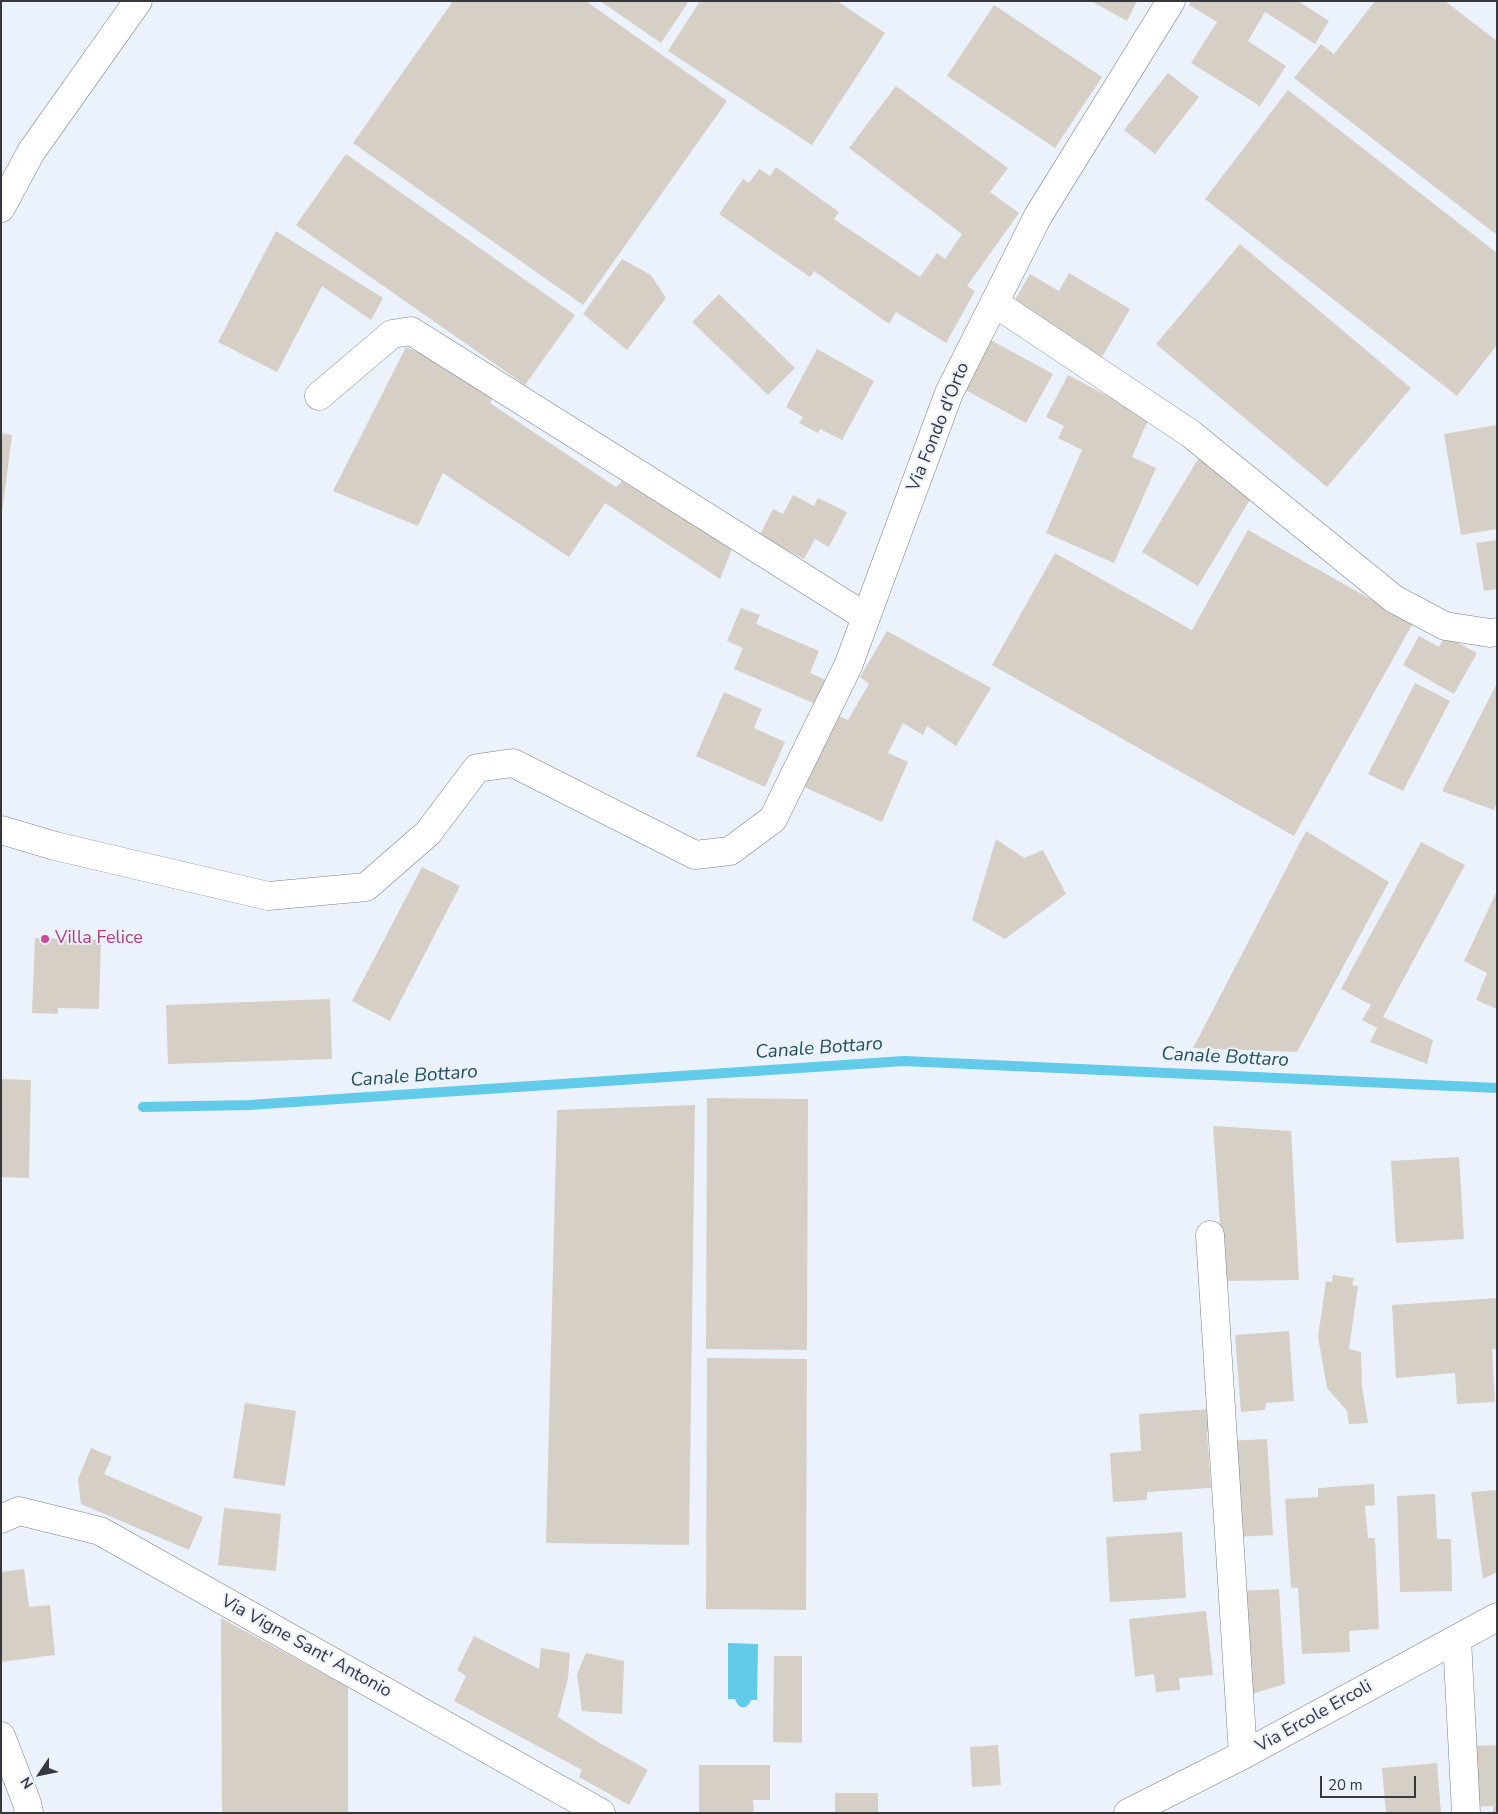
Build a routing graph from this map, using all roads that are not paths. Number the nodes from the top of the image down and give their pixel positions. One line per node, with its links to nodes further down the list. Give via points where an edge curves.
1 (138, 1): 3 (street, via 31,152)
2 (1171, 1): 4 (street, Via Fondo d'Orto, via 1038,216)
3 (1, 208)
4 (995, 303): 6 (street, Via Fondo d'Orto, via 949,393); 7 (street, via 1191,434 1394,599 1444,626)
5 (319, 396): 6 (street, via 392,334 411,330)
6 (866, 617): 8 (street, Via Fondo d'Orto, via 848,666 773,819 730,851 695,855 513,763 477,768 428,833 366,887 268,896 55,846)
7 (1497, 632)
8 (1, 830)
9 (1210, 1235): 14 (street)
10 (1, 1519): 16 (street, Via Vigne Sant' Antonio, via 20,1511 100,1531)
11 (1497, 1617): 12 (street, Via Ercole Ercoli)
12 (1457, 1639): 14 (street, Via Ercole Ercoli); 18 (street)
13 (1, 1736): 15 (street)
14 (1242, 1756): 17 (street, Via Ercole Ercoli)
15 (29, 1813)
16 (601, 1813)
17 (1128, 1813)
18 (1466, 1813)

